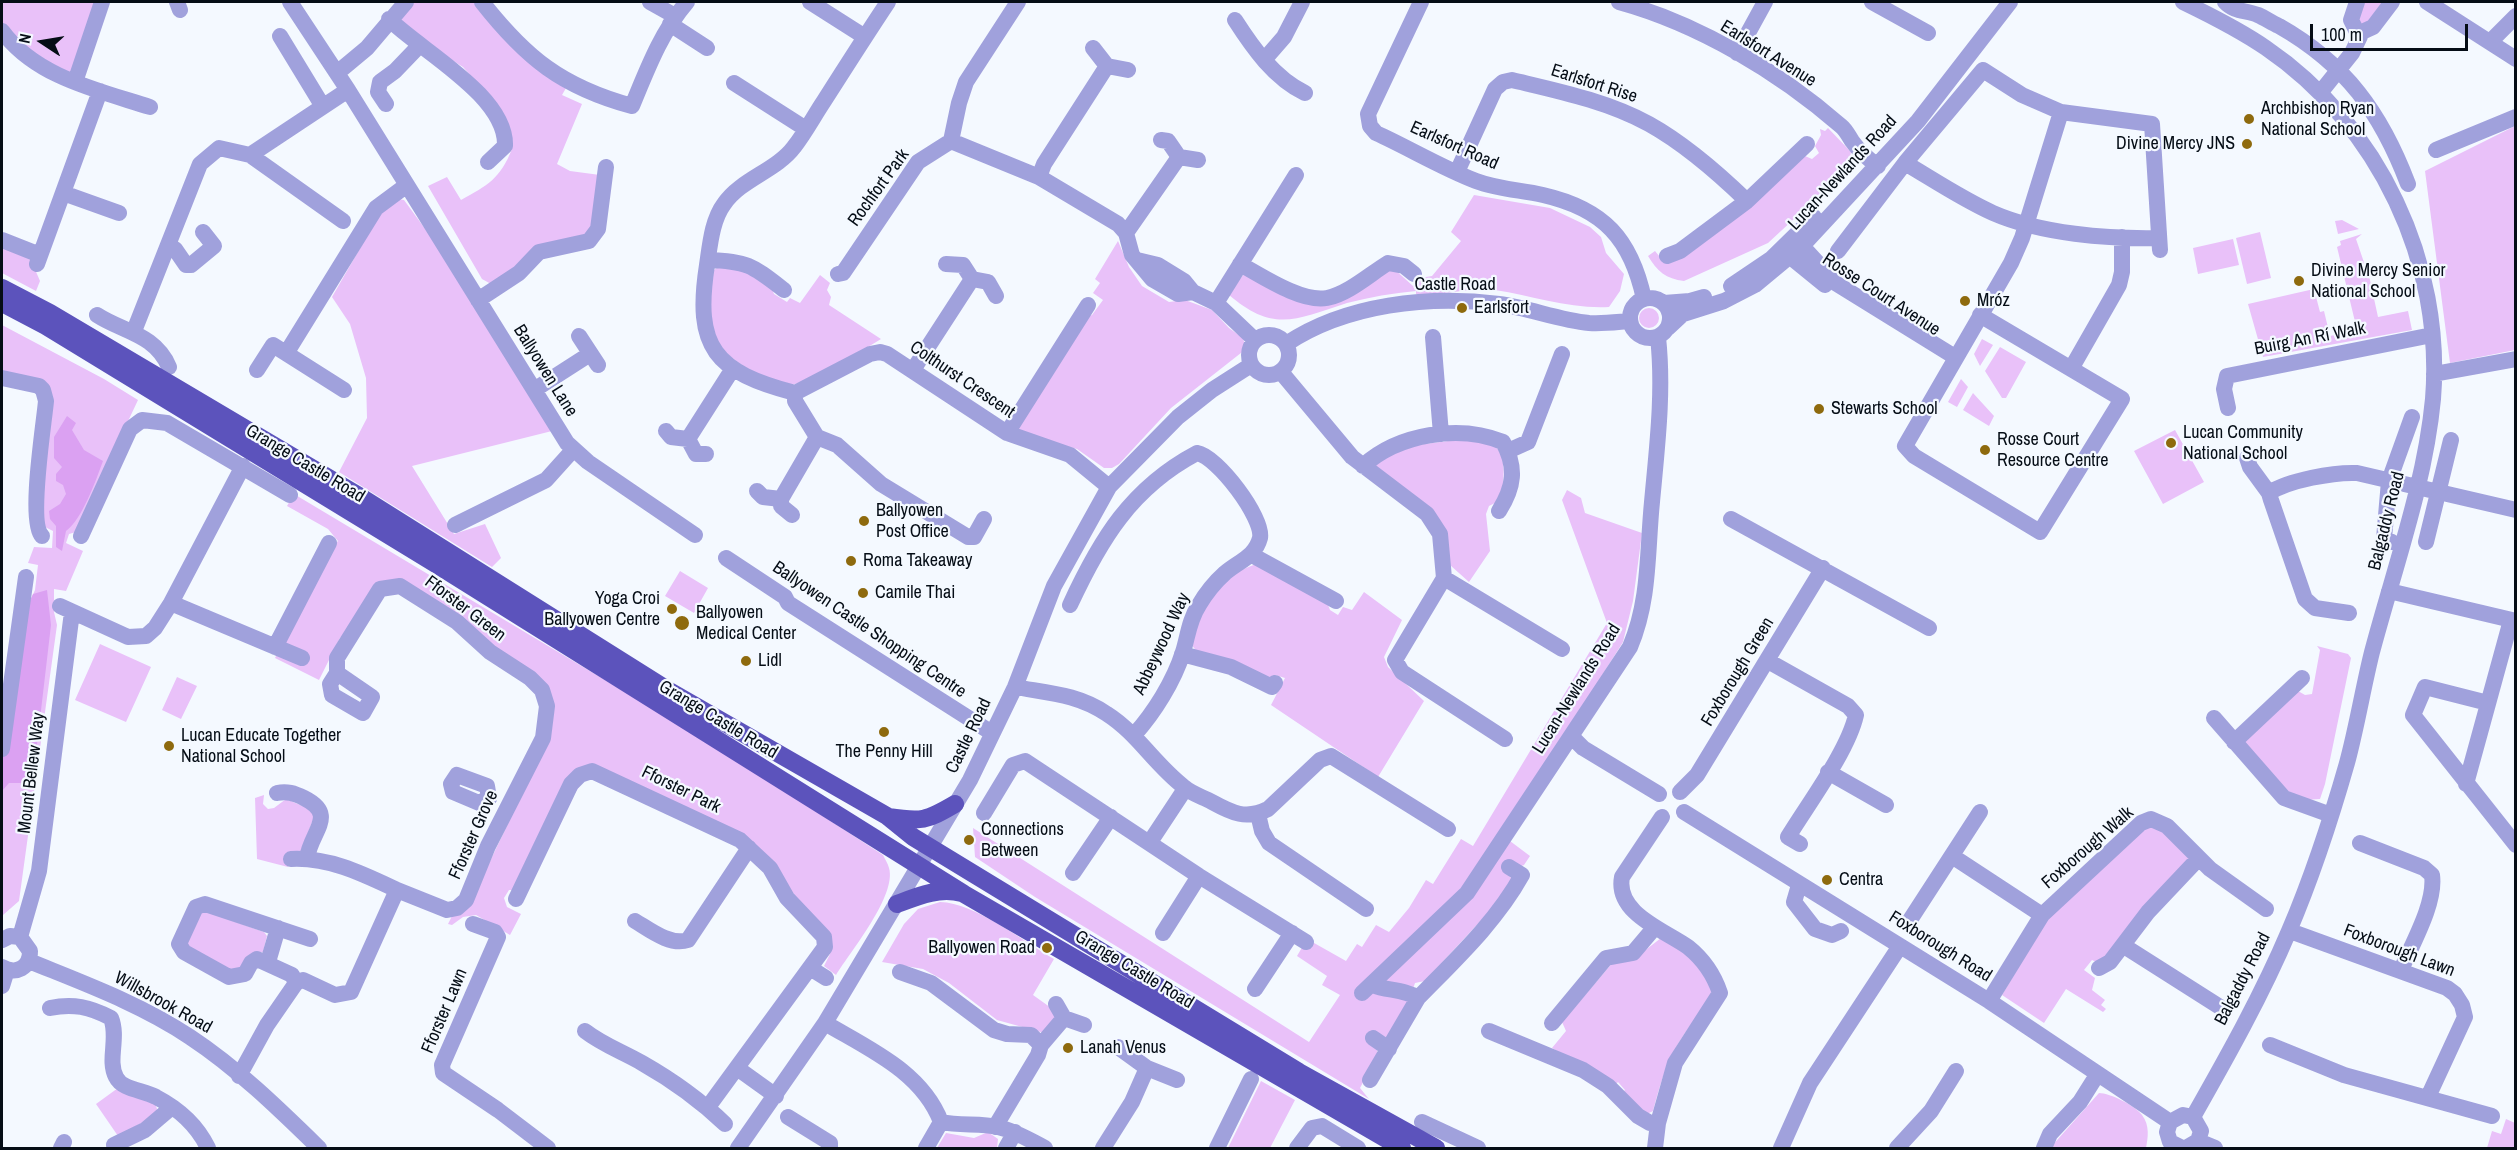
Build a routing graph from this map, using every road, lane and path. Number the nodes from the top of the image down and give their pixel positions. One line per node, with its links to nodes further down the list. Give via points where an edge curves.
1 (102, 2): 43 (street)
2 (290, 2): 42 (street, Ballyowen Lane)
3 (406, 2): 24 (street)
4 (482, 2): 25 (street, via 520,48 543,67 596,94 632,106)
5 (650, 2): 25 (street)
6 (687, 2): 25 (street)
7 (810, 2): 30 (street)
8 (888, 2): 30 (street)
9 (1018, 2): 55 (street, via 966,82)
10 (1302, 2): 38 (street, via 1284,37)
11 (1421, 2): 66 (street, Earlsfort Road, via 1368,114 1370,126 1376,133)
12 (1619, 2): 22 (street, Earlsfort Avenue)
13 (1765, 2): 36 (street)
14 (1872, 2): 28 (street)
15 (2003, 2): 63 (street, Lucan-Newlands Road)
16 (2010, 2): 63 (street, Lucan-Newlands Road, via 1959,70)
17 (2183, 2): 48 (street, Balgaddy Road, via 2268,49)
18 (2225, 2): 40 (street, via 2280,27)
19 (2357, 2): 27 (street, via 2351,20 2356,30)
20 (2392, 2): 27 (street, via 2373,27)
21 (2427, 2): 32 (street)
22 (1646, 6): 36 (street, Earlsfort Avenue)
23 (2516, 16): 32 (street)
24 (389, 19): 33 (street); 42 (street, via 359,55)
25 (672, 20): 34 (street)
26 (1235, 20): 38 (street)
27 (2362, 32): 40 (street)
28 (1928, 33)
29 (280, 36): 50 (street)
30 (865, 37): 54 (street)
31 (4, 42): 43 (street, via 41,67)
32 (2490, 42): 37 (street)
33 (419, 46): 49 (street, via 380,82 378,92); 62 (street, via 459,75 500,120 505,146)
34 (707, 48)
35 (1094, 48): 39 (street)
36 (1737, 53): 63 (street, Earlsfort Avenue, via 1839,124)
37 (2516, 59)
38 (1264, 60): 47 (street, via 1289,85)
39 (1107, 66): 41 (street); 68 (street)
40 (2340, 69): 48 (street); 69 (street, via 2409,165)
41 (1128, 70)
42 (337, 73): 45 (street, Ballyowen Lane)
43 (75, 82): 46 (street)
44 (734, 83): 54 (street)
45 (348, 90): 50 (street); 70 (street, Ballyowen Lane)
46 (100, 91): 51 (street); 71 (street)
47 (1305, 93)
48 (2320, 93): 104 (street, Balgaddy Road, via 2354,132 2396,200 2418,259)
49 (386, 104)
50 (322, 105): 59 (street)
51 (150, 107)
52 (2061, 112): 64 (street, via 2022,95 1983,70); 75 (street); 78 (street, via 2152,124 2159,244)
53 (2516, 117): 58 (street)
54 (806, 129): 84 (street, via 791,152 732,193 723,205 716,219)
55 (951, 141): 68 (street); 87 (street, Rochfort Park, via 918,162 843,273)
56 (1161, 141): 60 (street, via 1168,141)
57 (1807, 144): 72 (street)
58 (2436, 150)
59 (250, 155): 74 (street); 80 (street, via 219,148 200,164)
60 (1179, 157): 61 (street); 77 (street)
61 (1198, 160)
62 (488, 162)
63 (1874, 163): 81 (street, Lucan-Newlands Road)
64 (1905, 163): 75 (street, via 1994,214); 82 (street)
65 (606, 167): 94 (street, via 598,230 589,241 539,252 519,273)
66 (1457, 172): 72 (street, Earlsfort Rise, via 1495,89 1512,80 1602,104 1649,124 1698,157); 93 (street, Earlsfort Road, via 1590,212 1613,230 1634,260)
67 (1296, 176): 86 (street)
68 (1039, 177): 77 (street, via 1118,224)
69 (2408, 184)
70 (407, 185): 94 (street, Ballyowen Lane); 109 (street, via 376,208)
71 (63, 193): 73 (street); 79 (street, via 39,259)
72 (1747, 201): 83 (street)
73 (116, 212)
74 (343, 221)
75 (2026, 224): 78 (street, via 2096,237); 100 (street, via 2011,263)
76 (203, 232): 80 (street, via 214,246 191,265 186,265 175,249)
77 (1126, 233): 96 (street, via 1137,260 1158,265 1184,281 1193,292)
78 (2122, 237): 115 (street, via 2119,285)
79 (2, 240)
80 (168, 246): 102 (street)
81 (1791, 250): 97 (street, Lucan-Newlands Road, via 1729,287 1690,301); 103 (street, Lucan-Newlands Road, via 1755,285 1724,301 1683,314); 111 (street, Rosse Court Avenue, via 1837,284)
82 (1838, 251)
83 (1667, 256)
84 (708, 260): 91 (street, via 740,261); 117 (street, via 702,313 705,329 711,346)
85 (946, 264): 89 (street, via 963,266)
86 (1240, 264): 88 (street, via 1313,298 1338,294 1388,263 1404,266); 96 (street)
87 (838, 274)
88 (1414, 274)
89 (972, 279): 92 (street, via 988,282); 118 (street)
90 (2, 288): 203 (main road, Grange Castle Road, via 364,499 671,692)
91 (784, 290)
92 (996, 296)
93 (1644, 299): 97 (street, Lucan-Newlands Road); 101 (street, via 1634,307)
94 (478, 300): 123 (street, Ballyowen Lane)
95 (2, 303): 216 (main road, Grange Castle Road, via 46,326)
96 (1216, 303): 107 (street)
97 (1664, 303): 103 (street, Lucan-Newlands Road, via 1671,315)
98 (1088, 305): 128 (street)
99 (97, 315): 102 (street)
100 (1980, 315): 111 (street); 115 (street)
101 (1630, 321): 103 (street, via 1641,337); 108 (street, Castle Road, via 1587,322 1500,304 1415,303 1354,314 1301,334)
102 (134, 331): 114 (street, via 161,353)
103 (1663, 333): 185 (street, Lucan-Newlands Road, via 1644,601 1630,647)
104 (2432, 335): 120 (street, Balgaddy Road); 125 (street, Buirg An Rí Walk, via 2227,376 2224,389)
105 (579, 336): 123 (street, via 594,360)
106 (1433, 337): 129 (street)
107 (1256, 340): 108 (street, via 1272,335); 113 (street, via 1250,350)
108 (1286, 344): 119 (street, via 1290,356)
109 (287, 352): 116 (street, via 273,345); 122 (street)
110 (1562, 354): 134 (street, via 1528,442)
111 (1955, 357): 115 (street, via 1905,449 2040,532 2122,399)
112 (2516, 359): 120 (street)
113 (1251, 366): 119 (street, via 1262,374); 140 (street, Castle Road, via 1178,417)
114 (169, 367)
115 (2071, 369)
116 (257, 370)
117 (732, 370): 124 (street); 131 (street)
118 (913, 370): 124 (street, Colthurst Crescent, via 880,352); 128 (street, Colthurst Crescent)
119 (1281, 372): 138 (street)
120 (2434, 374): 141 (street, Balgaddy Road, via 2428,433)
121 (2, 378): 153 (street, via 39,386 46,400 37,489 36,527)
122 (344, 390)
123 (534, 390): 133 (street, Ballyowen Lane)
124 (795, 393): 130 (street, via 795,401)
125 (2228, 408)
126 (2412, 417): 139 (street)
127 (666, 431): 131 (street, via 671,437)
128 (1007, 433): 140 (street, Colthurst Crescent, via 1070,455)
129 (1442, 434): 134 (street, via 1486,435 1503,442); 138 (street, via 1395,445)
130 (817, 437): 146 (street); 150 (street, via 831,440 881,484 968,537 974,537)
131 (688, 439): 135 (street, via 696,454)
132 (2451, 440): 143 (street)
133 (573, 450): 152 (street, via 546,480); 155 (street, Ballyowen Lane)
134 (1508, 451): 148 (street, via 1513,483)
135 (706, 454)
136 (2247, 458): 144 (street)
137 (243, 466): 145 (street); 154 (street, via 167,423 142,420 130,429); 166 (street)
138 (1363, 466): 163 (street, via 1427,514 1440,534)
139 (2389, 480): 141 (street); 144 (street, via 2342,472 2279,486); 156 (street, via 2384,539)
140 (1109, 487): 179 (street, Castle Road, via 1054,586)
141 (2416, 487): 143 (street); 164 (street, Balgaddy Road)
142 (757, 491): 146 (street, via 764,497)
143 (2439, 491): 147 (street); 157 (street)
144 (2270, 493): 168 (street, via 2305,599 2315,608)
145 (290, 495)
146 (781, 499): 149 (street, via 781,506)
147 (2516, 510)
148 (1499, 511)
149 (792, 515)
150 (984, 519)
151 (1731, 519): 161 (street)
152 (455, 525)
153 (42, 536)
154 (81, 536)
155 (695, 536)
156 (2392, 542)
157 (2426, 542)
158 (329, 543): 171 (street)
159 (1252, 555): 165 (street); 167 (street, via 1259,540 1258,523 1222,470 1210,458 1197,453 1127,506 1094,554); 173 (street, Abbeywood Way, via 1225,573 1199,603)
160 (726, 558): 183 (street, Ballyowen Castle Shopping Centre, via 785,597 788,603)
161 (1823, 568): 170 (street); 175 (street, Foxborough Green)
162 (26, 577): 188 (street)
163 (1444, 578): 172 (street); 186 (street, via 1396,653 1396,664 1402,672)
164 (2389, 591): 169 (street); 204 (street, Balgaddy Road)
165 (1336, 602)
166 (171, 603): 171 (street); 236 (street, Mount Bellew Way, via 155,628 137,638 66,609 39,871)
167 (1070, 605)
168 (2349, 613)
169 (2513, 621): 181 (street)
170 (1929, 628)
171 (275, 647): 174 (street)
172 (1562, 649)
173 (1182, 654): 178 (street, via 1231,667 1272,687); 184 (street, Abbeywood Way, via 1156,705)
174 (302, 658)
175 (1768, 661): 189 (street, via 1848,706 1856,715); 192 (street, Foxborough Green, via 1697,775)
176 (337, 673): 180 (street, Fforster Green, via 337,658 380,590 400,586 457,622)
177 (2302, 678): 187 (street)
178 (1275, 683)
179 (1015, 687): 183 (street, Castle Road); 184 (street, via 1060,693 1088,703)
180 (542, 690): 198 (street, Fforster Grove, via 547,706 543,738)
181 (2488, 703): 190 (street); 190 (street, via 2425,687 2414,715)
182 (2214, 718): 187 (street)
183 (992, 733): 196 (street, Castle Road)
184 (1134, 735): 191 (street)
185 (1572, 737): 194 (street, via 1583,748); 252 (street, Lucan-Newlands Road, via 1467,893 1367,989 1395,989)
186 (1505, 739)
187 (2234, 742): 204 (street, via 2284,798)
188 (2, 749)
189 (1828, 772): 197 (street); 210 (street, via 1788,837)
190 (2466, 784): 211 (street)
191 (1185, 789): 202 (street, via 1236,815); 208 (street)
192 (1680, 792): 194 (street, via 1671,789); 199 (street, via 1685,799)
193 (277, 793): 221 (street, via 287,791 301,796 321,811 309,848 299,859 360,873)
194 (1659, 794): 206 (street, via 1656,804)
195 (489, 798): 198 (street)
196 (955, 804): 203 (main road, via 929,819 914,821); 213 (street, Castle Road)
197 (1886, 805)
198 (508, 806): 221 (street, Fforster Grove, via 466,900 457,908 447,909)
199 (1684, 812): 206 (street, via 1676,818); 220 (street, Foxborough Road)
200 (1980, 812): 214 (street)
201 (984, 813): 205 (street, via 1013,765 1025,761)
202 (1258, 814): 207 (street, via 1320,760 1330,756); 225 (street, via 1269,843)
203 (887, 816): 213 (main road, Grange Castle Road)
204 (2331, 816): 234 (street, Balgaddy Road)
205 (1111, 817): 208 (street); 218 (street)
206 (1662, 817): 231 (street, via 1626,870 1620,889 1622,897)
207 (1448, 829)
208 (1150, 842): 219 (street)
209 (2360, 843): 246 (street, via 2424,868 2432,875 2430,901)
210 (1800, 844)
211 (2516, 845)
212 (750, 848): 223 (street, Fforster Park, via 592,771 580,774 571,784); 229 (street, via 688,940 680,943 666,938); 244 (street, Fforster Park, via 770,868 787,898 824,937 825,947)
213 (931, 848): 216 (street, Castle Road); 303 (main road, Grange Castle Road, via 1299,1072)
214 (1952, 856): 227 (street); 228 (street)
215 (2199, 858): 226 (street, Foxborough Walk, via 2229,885); 227 (street, Foxborough Walk, via 2158,820 2141,823); 240 (street, via 2148,912)
216 (921, 865): 222 (main road, Grange Castle Road); 224 (street, Castle Road)
217 (1516, 871): 252 (street, via 1483,930)
218 (1073, 873)
219 (1200, 876): 235 (street); 251 (street, via 1299,938)
220 (1799, 885): 233 (street, via 1794,902 1815,929 1832,935); 239 (street, Foxborough Road)
221 (396, 890): 249 (street, via 351,992 334,995 303,980)
222 (964, 894): 224 (main road, via 949,890); 302 (main road, Grange Castle Road)
223 (516, 899)
224 (897, 904): 256 (street, Castle Road)
225 (1366, 909)
226 (2266, 909)
227 (2043, 915): 253 (street, Foxborough Walk)
228 (1910, 920)
229 (635, 921)
230 (473, 924): 292 (street, Fforster Lawn, via 495,932 498,937 442,1065 443,1073)
231 (1655, 927): 257 (street, via 1633,953 1606,958); 284 (street, via 1689,948 1704,963 1720,993 1675,1063)
232 (278, 928): 237 (street); 242 (street); 242 (street, via 200,904 179,944 184,952 229,977 245,974 257,959)
233 (1840, 931)
234 (2289, 931): 246 (street, Foxborough Lawn); 280 (street, Balgaddy Road)
235 (1163, 933)
236 (20, 937): 238 (street); 241 (street, via 29,946)
237 (310, 939)
238 (2, 940)
239 (1900, 946): 253 (street, Foxborough Road); 306 (street, via 1810,1083)
240 (2124, 946): 245 (street); 255 (street)
241 (28, 961): 243 (street, via 21,969); 270 (street, Willsbrook Road, via 129,1003 190,1037)
242 (268, 962): 249 (street, via 292,975)
243 (4, 968): 250 (street)
244 (810, 968): 248 (street); 266 (street, Fforster Park)
245 (2099, 968)
246 (2401, 970): 275 (street, Foxborough Lawn, via 2447,988 2462,1005 2465,1017)
247 (900, 972): 262 (street, via 931,983 994,1030 1031,1035)
248 (826, 978)
249 (296, 983): 270 (street)
250 (2, 986)
251 (1256, 989)
252 (1418, 998): 265 (street)
253 (1989, 1000): 269 (street, Foxborough Road)
254 (50, 1008): 276 (street, via 89,1007 111,1018 116,1029 112,1066 116,1078)
255 (2220, 1008)
256 (825, 1023): 274 (street, Castle Road); 281 (street, via 902,1070 922,1088)
257 (1552, 1023)
258 (1084, 1025): 262 (street, via 1060,1011)
259 (585, 1031): 277 (street, via 667,1078)
260 (1489, 1031): 284 (street, via 1583,1070 1608,1086 1638,1116)
261 (1373, 1038): 265 (street)
262 (1041, 1045): 286 (street)
263 (2270, 1045): 275 (street, via 2344,1075)
264 (1118, 1047): 267 (street)
265 (1389, 1049): 273 (street)
266 (737, 1068): 274 (street); 277 (street, Fforster Park)
267 (1148, 1068): 272 (street); 298 (street)
268 (1956, 1071): 307 (street, via 1931,1112)
269 (2097, 1075): 283 (street, Foxborough Road); 308 (street, via 2080,1102 2050,1134)
270 (239, 1076): 291 (street, Willsbrook Road)
271 (1251, 1079): 299 (street)
272 (1177, 1080)
273 (1370, 1080)
274 (776, 1096): 293 (street, Castle Road)
275 (2428, 1097): 278 (street)
276 (172, 1107): 288 (street, via 145,1131); 290 (street, via 201,1132)
277 (708, 1107): 285 (street)
278 (2492, 1116)
279 (788, 1117): 294 (street, via 830,1143)
280 (2193, 1117): 283 (street, via 2178,1116); 289 (street, via 2200,1126)
281 (941, 1122): 286 (street); 295 (street)
282 (1422, 1122): 304 (street)
283 (2170, 1122): 289 (street, via 2168,1137)
284 (1658, 1123): 305 (street)
285 (725, 1124)
286 (995, 1127): 287 (street)
287 (1015, 1132): 296 (street); 297 (street)
288 (114, 1145)
289 (2183, 1147): 309 (street)
290 (208, 1149)
291 (319, 1149)
292 (548, 1149)
293 (738, 1149)
294 (830, 1149)
295 (926, 1149)
296 (1006, 1149)
297 (1045, 1149)
298 (1103, 1149)
299 (1217, 1149)
300 (1298, 1149): 301 (street, via 1312,1128 1322,1126)
301 (1358, 1149)
302 (1402, 1149)
303 (1436, 1149)
304 (1478, 1149)
305 (1655, 1149)
306 (1780, 1149)
307 (1897, 1149)
308 (2044, 1149)
309 (2215, 1149)

